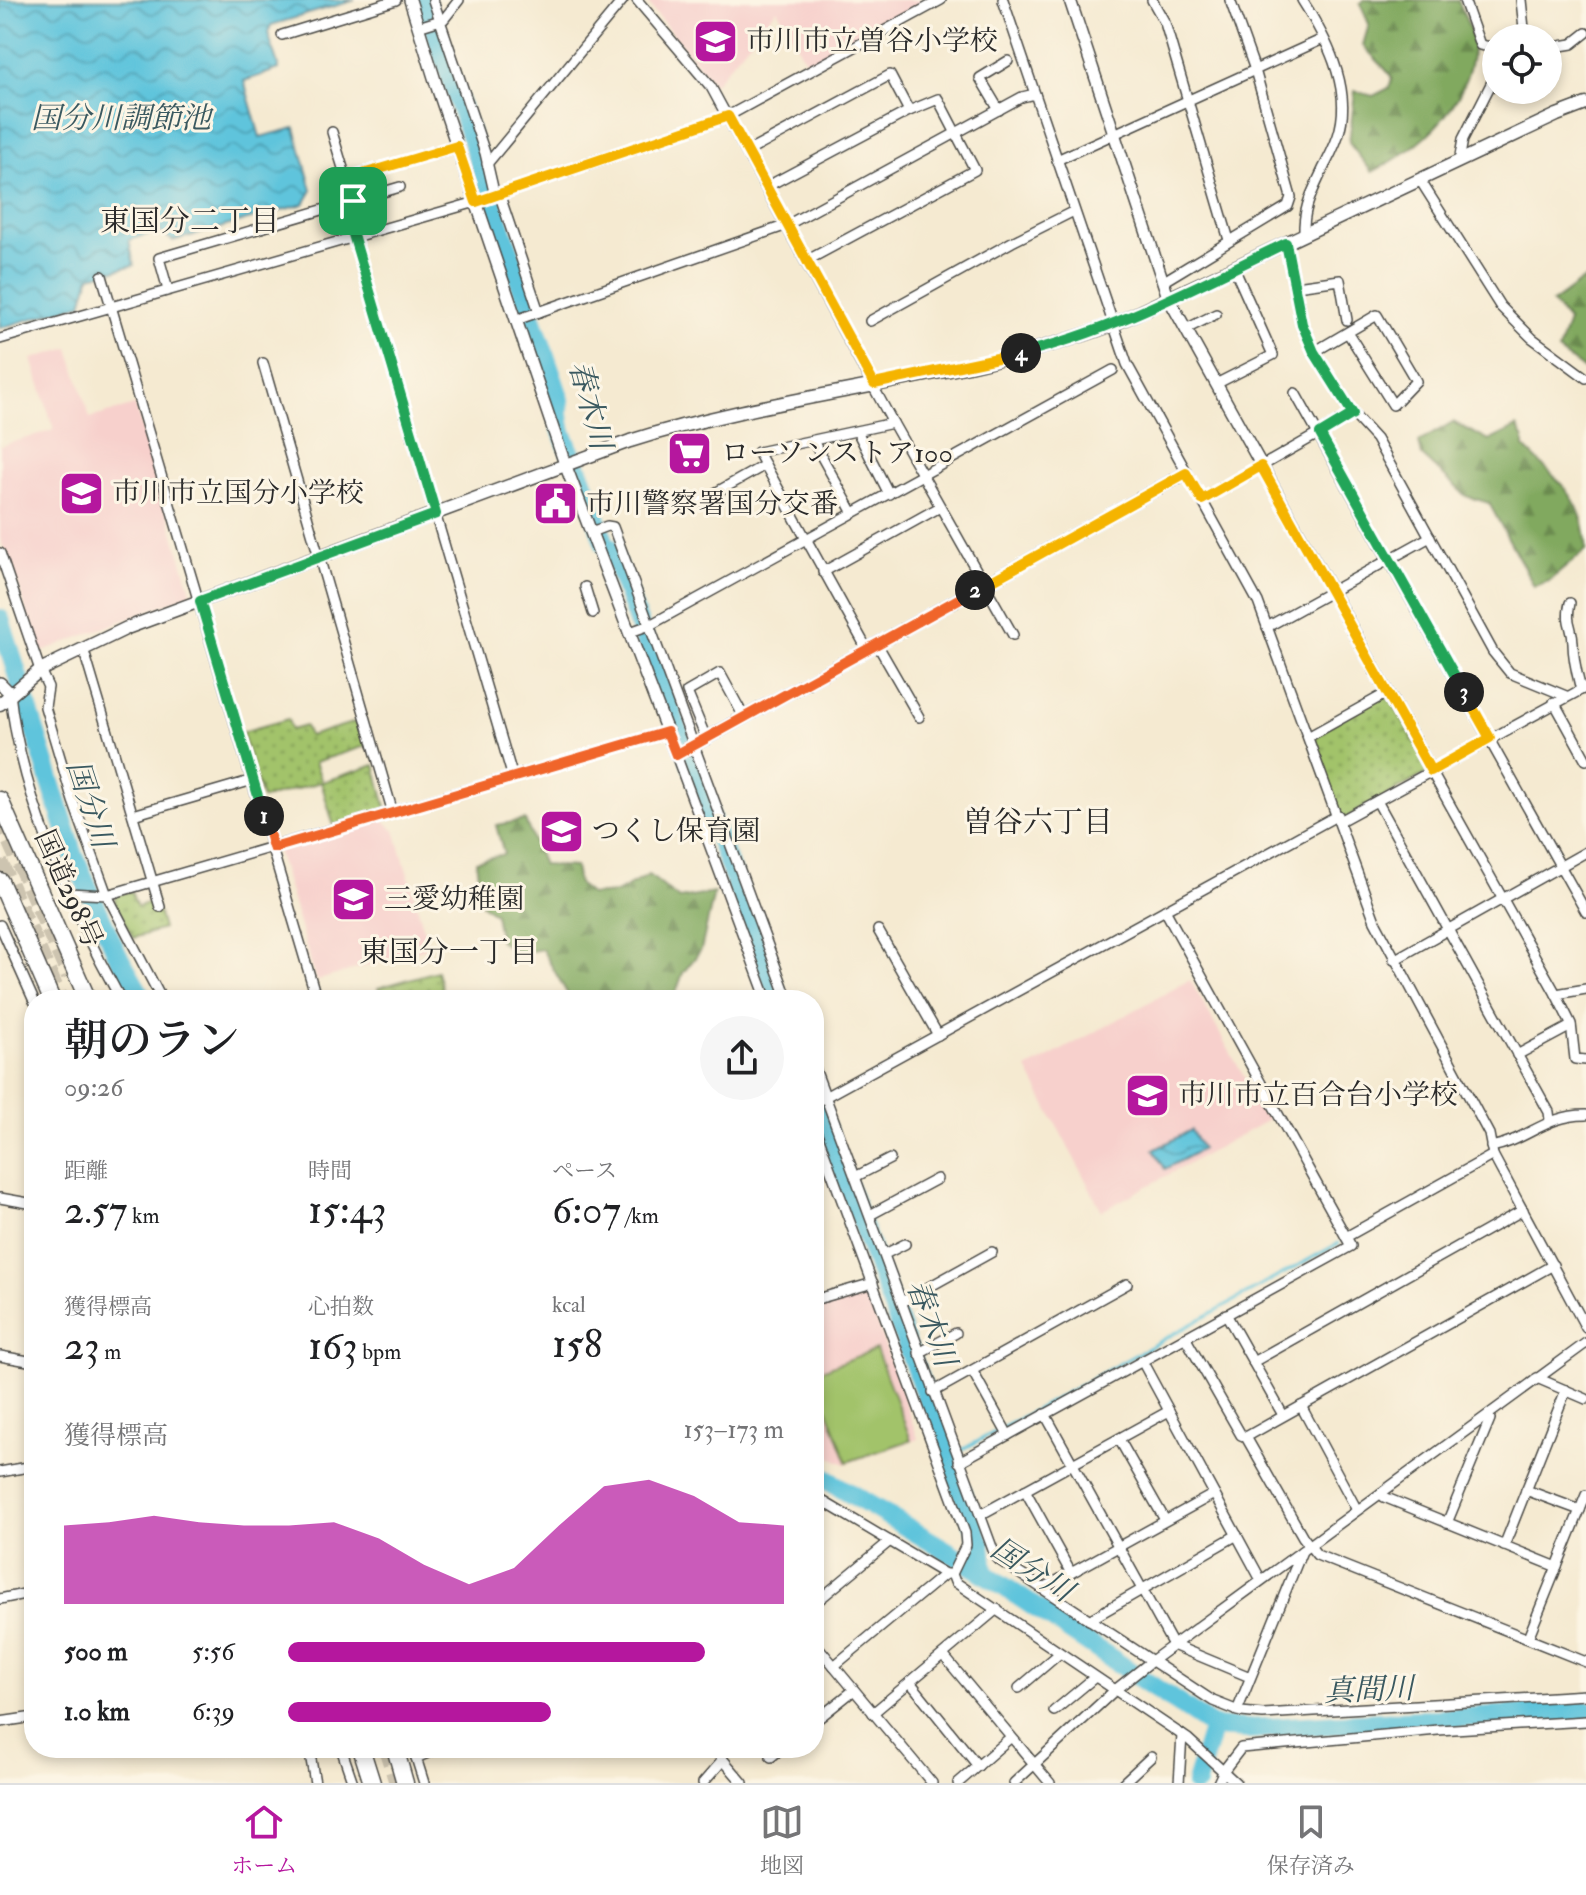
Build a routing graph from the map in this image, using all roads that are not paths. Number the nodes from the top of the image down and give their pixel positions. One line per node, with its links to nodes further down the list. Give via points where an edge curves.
1 (396, 0): 18 (street)
2 (410, 0): 15 (street)
3 (433, 0): 15 (street)
4 (459, 0): 15 (street, via 444,19)
5 (623, 0): 38 (street)
6 (637, 0): 30 (street, via 703,75)
7 (941, 0): 30 (street)
8 (1070, 0): 33 (street)
9 (1152, 0): 25 (street, via 1165,23)
10 (1230, 0): 23 (street)
11 (1302, 0): 19 (street)
12 (1464, 0): 20 (street)
13 (1521, 0): 16 (street)
14 (1006, 1): 24 (street)
15 (430, 24): 34 (street); 38 (street)
16 (1524, 24)
17 (1586, 33): 21 (street)
18 (282, 35)
19 (1323, 39): 23 (street); 48 (street, via 1341,91 1340,130 1303,213)
20 (1482, 45)
21 (1562, 46)
22 (1008, 61): 28 (street, via 980,78)
23 (1255, 70): 25 (street); 50 (street, via 1291,197 1288,206)
24 (1035, 94): 28 (street); 36 (street)
25 (1188, 99): 33 (street); 50 (street)
26 (1482, 102): 37 (street, via 1463,139)
27 (1586, 104): 37 (main road)
28 (999, 110): 32 (street)
29 (909, 111): 32 (street, via 938,99); 35 (street, via 890,75); 42 (street)
30 (728, 116): 35 (street); 43 (street)
31 (332, 132): 39 (street)
32 (956, 133): 47 (street); 52 (street, via 975,170)
33 (1115, 133): 36 (street); 55 (street)
34 (457, 146): 39 (street); 44 (street)
35 (747, 152): 42 (street)
36 (1057, 160): 46 (street)
37 (1459, 162): 40 (main road)
38 (487, 164): 43 (street)
39 (346, 179): 45 (street)
40 (1420, 180): 48 (main road); 71 (street, via 1500,306)
41 (400, 187): 45 (street)
42 (766, 187): 47 (street)
43 (498, 196): 44 (street); 61 (street)
44 (481, 201): 49 (street); 61 (street)
45 (348, 202): 49 (street); 57 (street, via 159,258)
46 (1074, 211): 63 (street); 64 (street)
47 (787, 225): 52 (street); 61 (street)
48 (1304, 234): 51 (main road)
49 (354, 237): 57 (street); 90 (street)
50 (1229, 240): 55 (street)
51 (1286, 243): 53 (main road); 56 (street)
52 (806, 261): 72 (street)
53 (1234, 268): 58 (main road); 73 (street, via 1273,355)
54 (102, 276): 59 (street)
55 (1164, 281): 58 (street)
56 (1296, 286): 62 (street, via 1340,280); 68 (street, via 1302,324)
57 (168, 290): 59 (street)
58 (1168, 297): 64 (main road); 65 (street)
59 (111, 307): 67 (street); 101 (street)
60 (1216, 314): 65 (street)
61 (529, 315): 80 (street)
62 (1347, 320)
63 (870, 321)
64 (1112, 325): 72 (main road, via 1047,347); 83 (street, via 1127,364)
65 (1186, 329): 73 (street)
66 (1348, 333): 66 (street, via 1377,315 1416,381 1393,405); 68 (street)
67 (0, 339)
68 (1314, 352): 75 (street)
69 (263, 363): 95 (street)
70 (1113, 370): 84 (street)
71 (1586, 378)
72 (874, 384): 76 (street); 80 (main road, via 661,431)
73 (1216, 384): 82 (street)
74 (1295, 393): 78 (street)
75 (1353, 414): 78 (street); 92 (street, via 1376,439)
76 (893, 423): 77 (street); 84 (street)
77 (857, 431): 79 (street); 85 (street)
78 (1320, 434): 82 (street); 96 (street)
79 (813, 441): 81 (street, via 758,452); 89 (street)
80 (572, 462): 90 (main road); 91 (street)
81 (765, 465): 87 (street); 93 (street)
82 (1261, 466): 86 (street); 100 (street)
83 (1186, 473): 86 (street); 98 (street)
84 (923, 475): 85 (street); 88 (street)
85 (889, 494): 89 (street)
86 (1202, 500): 105 (street)
87 (699, 502)
88 (940, 507): 97 (street); 98 (street)
89 (853, 513): 93 (street)
90 (436, 514): 95 (main road); 127 (street)
91 (593, 531): 104 (street, via 613,527); 106 (street)
92 (1430, 537): 96 (street); 115 (street, via 1493,652 1510,673)
93 (805, 540): 97 (street); 104 (street)
94 (0, 553): 110 (street)
95 (319, 558): 101 (main road); 131 (street)
96 (1390, 559): 100 (street); 123 (street)
97 (823, 572): 108 (street)
98 (985, 584): 107 (street); 108 (street)
99 (585, 587): 103 (street)
100 (1331, 592): 105 (street); 114 (street)
101 (200, 601): 109 (main road); 128 (street)
102 (1570, 603): 112 (street, via 1571,653)
103 (593, 613)
104 (648, 626): 106 (street); 124 (street)
105 (1267, 627): 121 (street)
106 (631, 632): 120 (street)
107 (1013, 635)
108 (872, 647): 118 (street); 119 (street)
109 (83, 648): 110 (main road); 132 (street)
110 (36, 674): 113 (main road); 140 (street, via 48,682 45,707)
111 (0, 683): 113 (street)
112 (1584, 689): 115 (street)
113 (10, 693): 117 (main road); 139 (street, via 28,776)
114 (1387, 693): 121 (street); 126 (street)
115 (1566, 696): 116 (street)
116 (1554, 702): 123 (street); 125 (street)
117 (0, 704)
118 (744, 717): 122 (street); 122 (street, via 720,673 687,692)
119 (919, 717)
120 (667, 732): 124 (street); 127 (street)
121 (1308, 737): 133 (street)
122 (706, 738): 124 (street)
123 (1490, 738): 126 (street); 136 (street)
124 (686, 749): 156 (street); 157 (street)
125 (1586, 760)
126 (1431, 771): 130 (street); 141 (street)
127 (513, 778): 131 (street)
128 (253, 780): 132 (street); 134 (street)
129 (0, 800): 152 (highway, 国道298号)
130 (1377, 801): 133 (street); 147 (street)
131 (393, 813): 134 (street)
132 (133, 815): 138 (street)
133 (1339, 818): 143 (street); 148 (street)
134 (273, 847): 138 (street); 155 (street)
135 (1586, 852): 136 (street)
136 (1560, 866): 141 (street); 144 (street)
137 (0, 881): 151 (highway)
138 (153, 882): 140 (street); 142 (street)
139 (71, 893): 140 (street); 153 (street)
140 (104, 895): 154 (street)
141 (1503, 898): 147 (street); 158 (street)
142 (160, 907)
143 (1165, 910): 160 (street); 176 (street)
144 (1586, 912)
145 (0, 925): 150 (street)
146 (878, 930): 160 (street)
147 (1447, 930): 148 (street); 161 (street)
148 (1394, 960): 167 (street, via 1489,1134)
149 (1586, 989): 158 (street)
150 (29, 990)
151 (48, 990)
152 (84, 990)
153 (115, 990)
154 (156, 990)
155 (314, 990)
156 (764, 990)
157 (784, 990)
158 (1556, 994): 159 (street)
159 (1571, 1026): 161 (street); 162 (street, via 1575,1059)
160 (938, 1035): 164 (street)
161 (1517, 1055): 166 (street)
162 (1586, 1060)
163 (824, 1093): 164 (street)
164 (826, 1098): 170 (street)
165 (1586, 1115): 166 (street)
166 (1550, 1120): 167 (street)
167 (1492, 1151): 174 (street); 176 (street)
168 (824, 1152): 181 (street)
169 (890, 1159): 170 (street)
170 (855, 1177): 175 (street)
171 (937, 1179): 175 (street)
172 (0, 1198): 173 (street)
173 (24, 1202)
174 (1523, 1210): 180 (street); 194 (street)
175 (870, 1215): 179 (street)
176 (1346, 1237): 185 (street, via 1351,1246)
177 (905, 1244): 179 (street)
178 (992, 1252): 184 (street)
179 (885, 1254): 184 (street)
180 (1553, 1265): 186 (street); 200 (street)
181 (873, 1283): 183 (street); 230 (street, via 965,1533 966,1545)
182 (1127, 1284): 195 (street)
183 (824, 1297)
184 (902, 1302): 190 (street)
185 (1226, 1314): 188 (street); 194 (street)
186 (1586, 1328)
187 (956, 1333): 190 (street)
188 (1185, 1337): 193 (street); 206 (street)
189 (1586, 1343): 196 (street)
190 (919, 1353): 198 (street)
191 (0, 1356): 192 (street)
192 (24, 1360)
193 (1142, 1361): 201 (street); 202 (street)
194 (1253, 1362): 203 (street)
195 (973, 1372): 198 (street); 205 (street)
196 (1537, 1378): 197 (street); 204 (street)
197 (1566, 1390): 199 (street); 213 (street)
198 (933, 1392): 208 (street)
199 (1586, 1399)
200 (1301, 1406): 203 (street); 218 (street)
201 (1169, 1411): 207 (street); 215 (street)
202 (1045, 1414): 205 (street); 209 (street)
203 (1283, 1415): 206 (street)
204 (1488, 1415): 214 (street); 222 (street)
205 (1005, 1430): 208 (street)
206 (1246, 1437): 227 (street)
207 (1119, 1439): 209 (street); 221 (street)
208 (957, 1456): 220 (street)
209 (1073, 1464): 212 (street); 225 (street)
210 (24, 1468): 211 (street)
211 (0, 1472)
212 (1025, 1490): 220 (street); 229 (street)
213 (1526, 1490): 219 (street); 226 (street)
214 (1381, 1493): 218 (street); 222 (street)
215 (1214, 1494): 221 (street); 223 (street)
216 (1586, 1497): 219 (street)
217 (824, 1502): 224 (street)
218 (1357, 1510): 227 (street)
219 (1580, 1510): 228 (street)
220 (980, 1515): 232 (street, via 996,1558)
221 (1165, 1520): 225 (street)
222 (1447, 1523): 226 (street)
223 (1237, 1535): 231 (street); 233 (street)
224 (890, 1541): 230 (street); 235 (street)
225 (1119, 1546): 229 (street); 233 (street)
226 (1504, 1546): 228 (street)
227 (1306, 1548): 231 (street); 239 (street); 248 (street)
228 (1557, 1567): 239 (street)
229 (1071, 1573): 232 (street)
230 (948, 1574): 237 (street); 246 (street)
231 (1261, 1580): 240 (street)
232 (1042, 1589): 238 (street)
233 (1142, 1589): 238 (street); 240 (street)
234 (24, 1594): 236 (street)
235 (824, 1596)
236 (0, 1599)
237 (997, 1609): 241 (street); 243 (street)
238 (1089, 1620): 244 (street)
239 (1528, 1638): 245 (street)
240 (1173, 1645): 244 (street); 248 (street)
241 (1060, 1653): 247 (street); 250 (street)
242 (824, 1654): 246 (street)
243 (943, 1655): 249 (street); 261 (street)
244 (1150, 1662): 252 (street); 255 (street)
245 (1586, 1662)
246 (834, 1666): 251 (street)
247 (1095, 1677): 252 (street); 254 (street)
248 (1250, 1677): 255 (street)
249 (910, 1682): 257 (street); 271 (street)
250 (1019, 1688)
251 (854, 1690): 256 (street); 257 (street)
252 (1115, 1690): 262 (street); 270 (street)
253 (1586, 1695): 255 (street, via 1263,1714)
254 (1054, 1711)
255 (1237, 1711)
256 (824, 1713)
257 (873, 1713): 282 (street)
258 (24, 1718): 260 (street)
259 (1586, 1721): 272 (street, via 1241,1748)
260 (0, 1722)
261 (1011, 1737): 270 (street); 271 (street)
262 (1185, 1737): 272 (street); 287 (street)
263 (1151, 1757): 286 (street)
264 (311, 1758): 274 (street)
265 (344, 1758): 275 (street)
266 (364, 1758): 276 (highway)
267 (398, 1758): 277 (highway)
268 (416, 1758): 273 (street)
269 (723, 1760): 280 (street); 281 (street)
270 (1034, 1764): 284 (street); 285 (street)
271 (978, 1766): 283 (street)
272 (1224, 1770): 288 (street); 289 (street)
273 (420, 1771): 278 (street); 279 (street)
274 (315, 1783)
275 (353, 1783)
276 (372, 1783)
277 (405, 1783)
278 (417, 1783)
279 (424, 1783)
280 (703, 1783)
281 (743, 1783)
282 (932, 1783)
283 (958, 1783)
284 (1014, 1783)
285 (1050, 1783)
286 (1123, 1783)
287 (1179, 1783)
288 (1218, 1783)
289 (1236, 1783)

